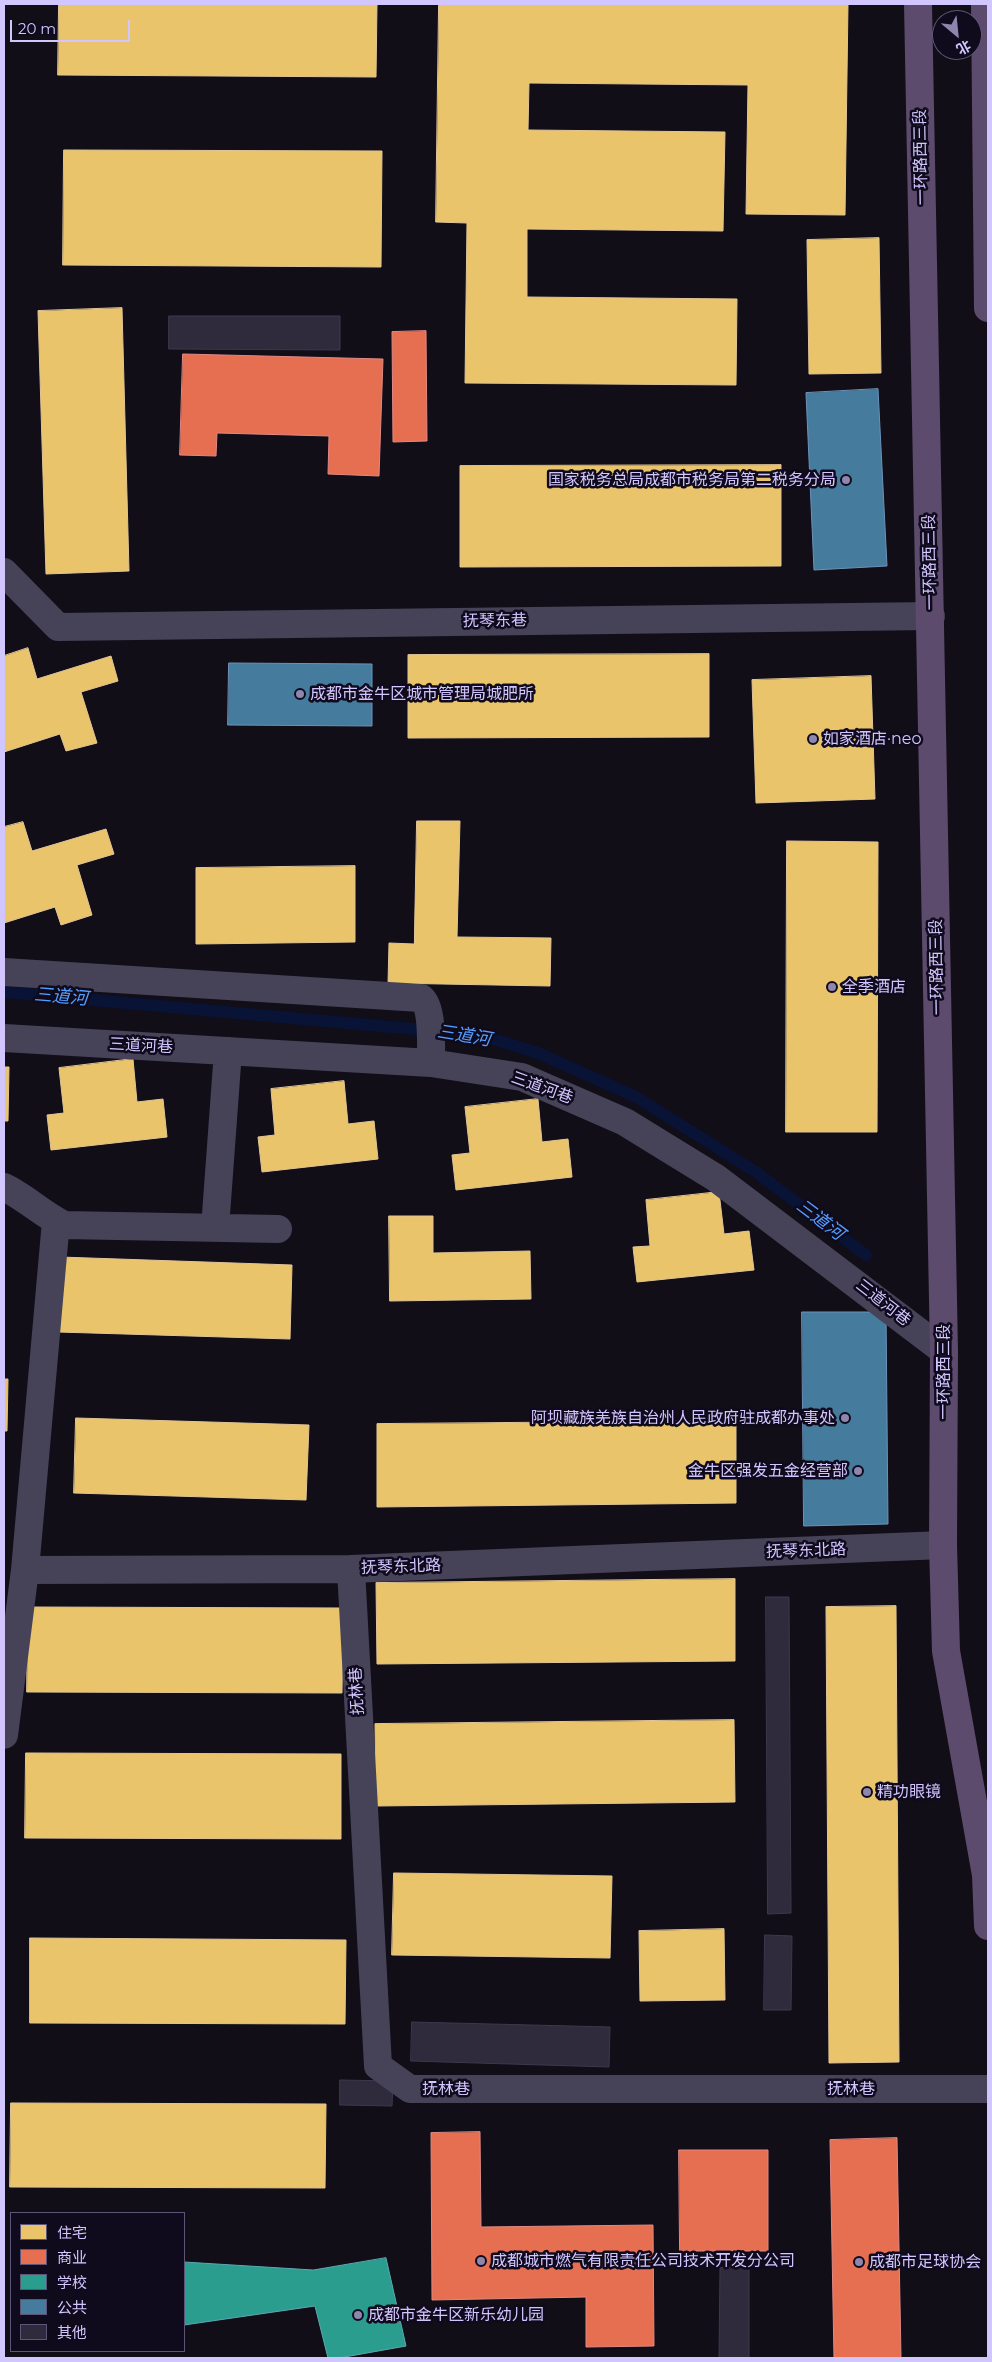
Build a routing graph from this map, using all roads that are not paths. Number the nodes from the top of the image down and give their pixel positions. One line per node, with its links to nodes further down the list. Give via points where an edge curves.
1 (918, 4): 5 (main road, 一环路西三段)
2 (985, 4): 3 (main road)
3 (988, 308)
4 (4, 572): 5 (street, 抚琴东巷, via 58,627)
5 (931, 616): 14 (main road, 一环路西三段)
6 (4, 972): 9 (street, via 421,998 426,1002 428,1011)
7 (4, 1038): 8 (street, 三道河巷)
8 (228, 1051): 9 (street, 三道河巷); 12 (street)
9 (431, 1057): 14 (street, 三道河巷, via 522,1077 625,1122 716,1178)
10 (4, 1187): 11 (street)
11 (56, 1221): 12 (street, via 64,1225); 17 (street)
12 (215, 1228): 13 (street)
13 (278, 1229)
14 (944, 1351): 15 (main road, 一环路西三段)
15 (943, 1545): 16 (street, 抚琴东北路); 20 (main road, 一环路西三段, via 946,1651)
16 (351, 1569): 17 (street, 抚琴东北路); 22 (street, 抚林巷, via 378,2066 410,2089)
17 (25, 1570): 18 (street)
18 (4, 1735)
19 (988, 1822): 20 (main road)
20 (986, 1875): 21 (main road, 一环路西三段)
21 (988, 1926)
22 (988, 2089)

